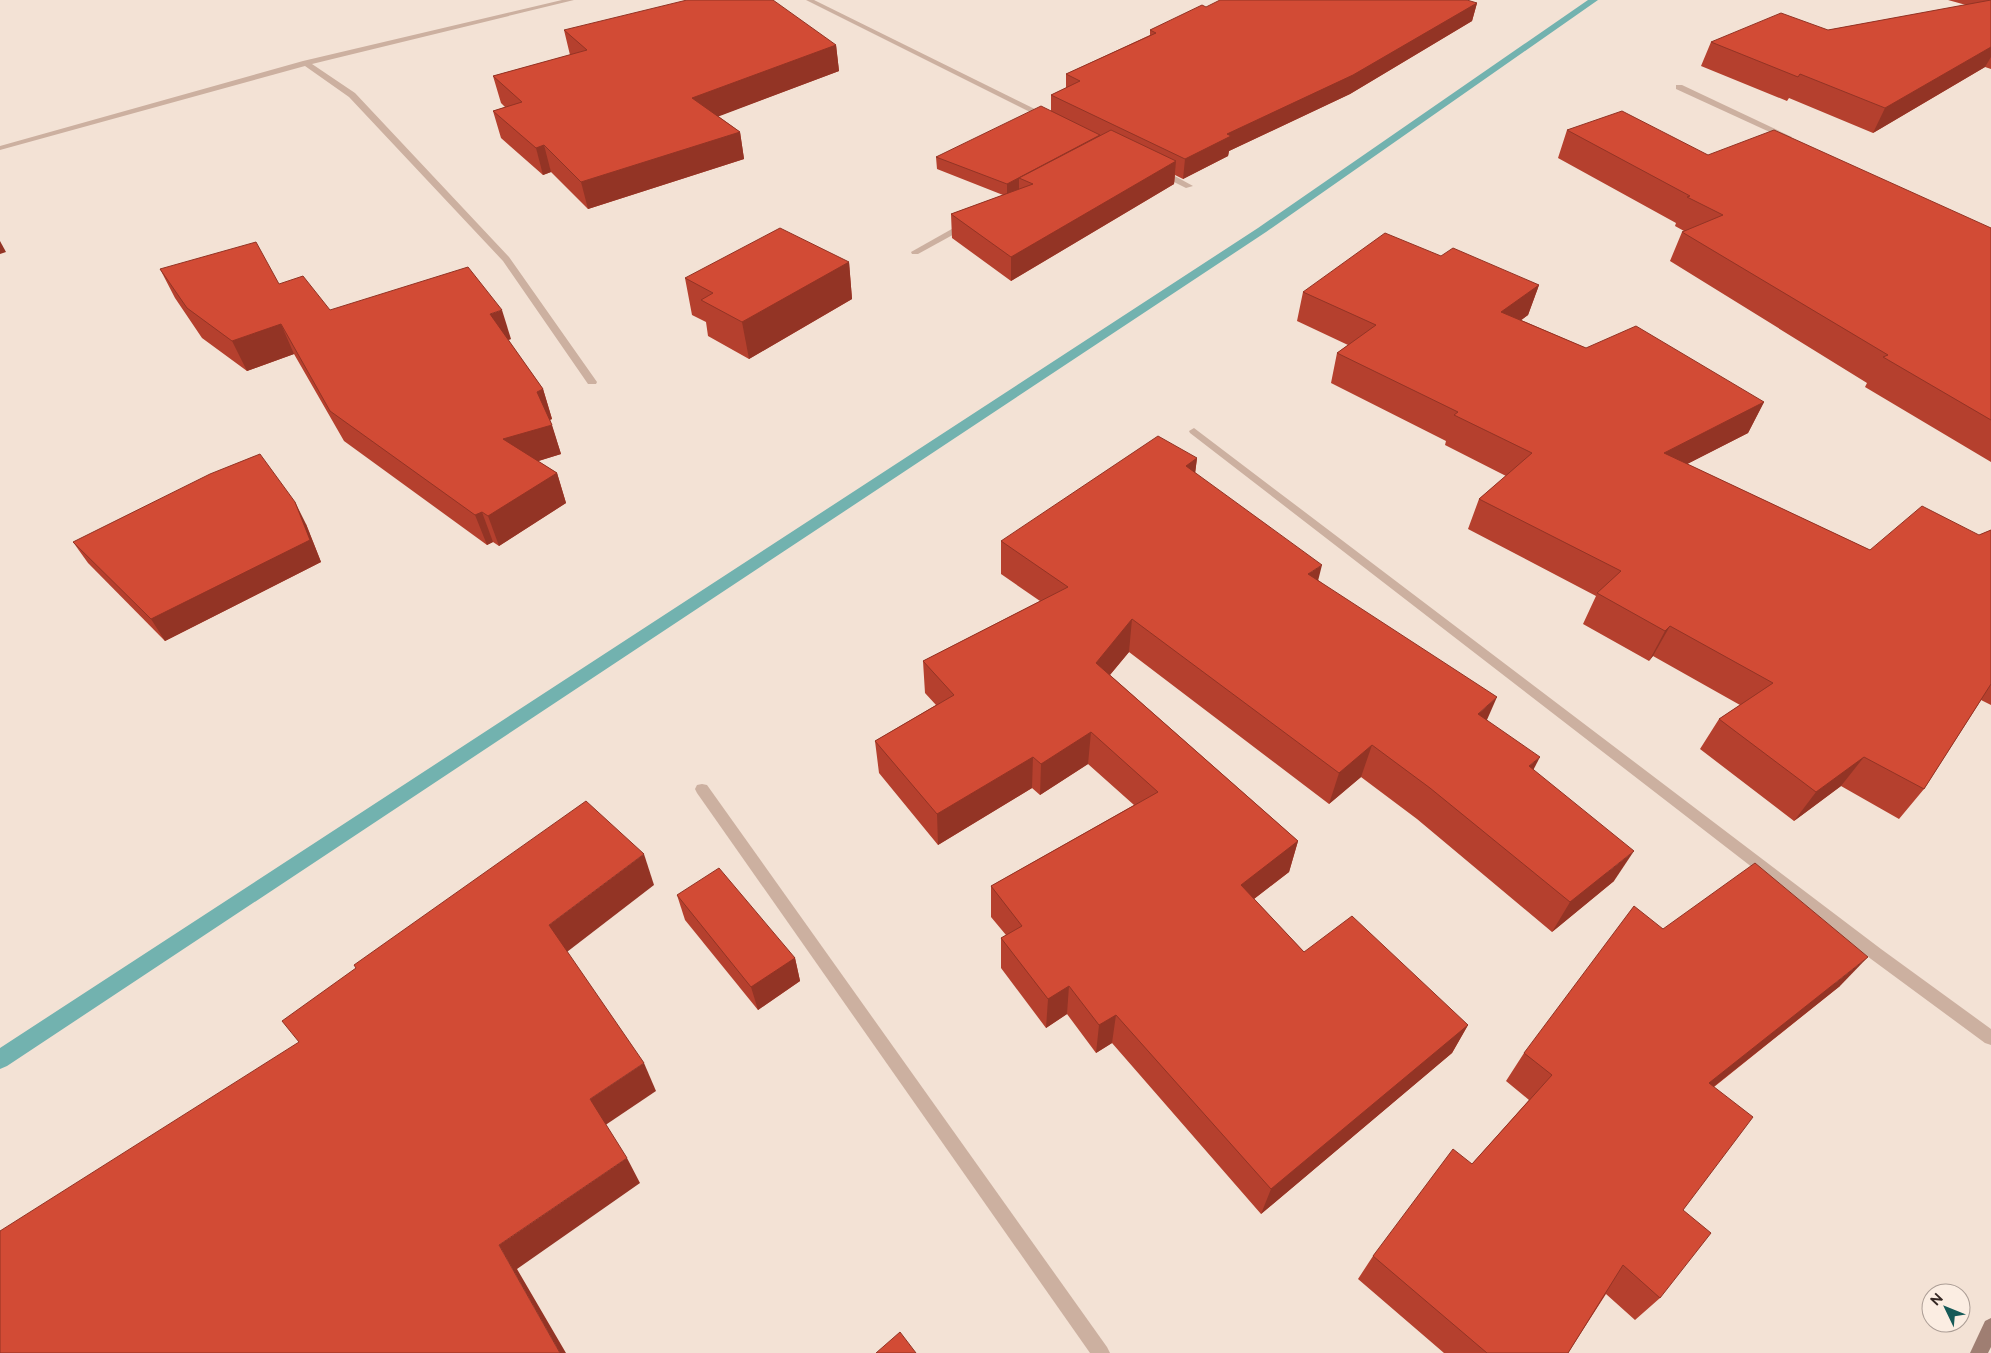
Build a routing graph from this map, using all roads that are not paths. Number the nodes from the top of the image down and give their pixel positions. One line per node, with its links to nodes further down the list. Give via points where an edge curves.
1 (571, 0): 3 (street)
2 (809, 0): 5 (street)
3 (306, 63): 7 (street); 12 (street, via 352,95 506,258)
4 (1680, 87): 6 (street)
5 (1056, 121)
6 (1795, 140)
7 (0, 148)
8 (1154, 168): 9 (street)
9 (1189, 186)
10 (975, 220): 11 (street)
11 (915, 252)
12 (592, 382)
13 (1194, 432): 15 (street, via 1876,954)
14 (702, 789): 17 (street)
15 (1991, 1038)
16 (1991, 1328): 18 (main road)
17 (1101, 1353)
18 (1979, 1353)

